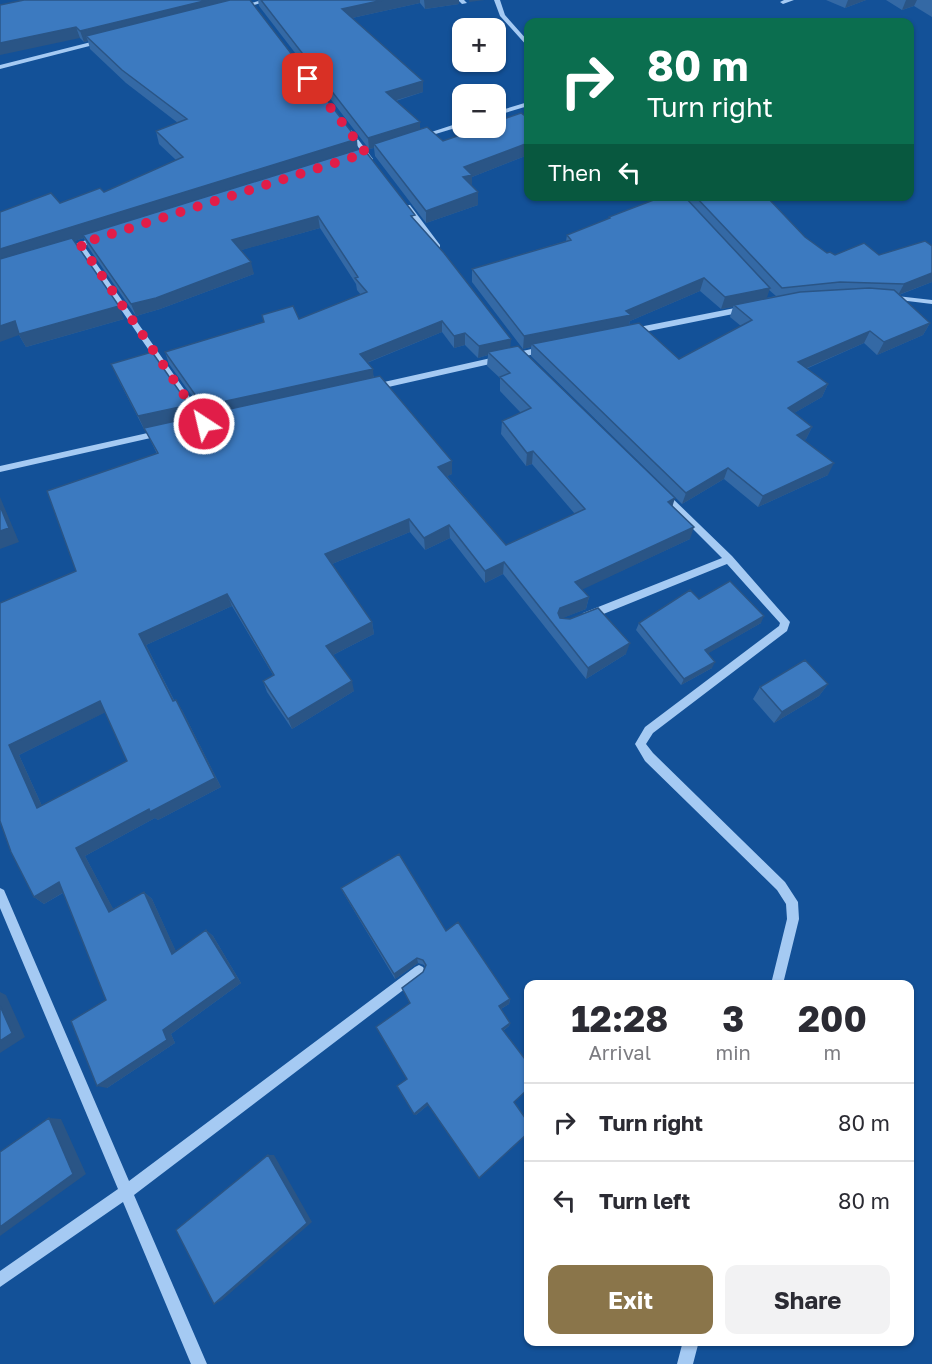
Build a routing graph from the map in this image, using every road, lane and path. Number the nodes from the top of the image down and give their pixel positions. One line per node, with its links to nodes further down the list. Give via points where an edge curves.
1 (269, 0): 4 (street)
2 (497, 0): 9 (street, via 502,15)
3 (791, 0): 5 (street)
4 (249, 2): 6 (street); 7 (street)
5 (783, 2)
6 (231, 10)
7 (258, 14)
8 (112, 39): 10 (street)
9 (524, 40)
10 (0, 67)
11 (524, 105): 12 (street)
12 (506, 111)
13 (344, 125): 17 (street)
14 (452, 127): 15 (street)
15 (408, 140)
16 (376, 150): 17 (street)
17 (366, 153): 18 (street); 19 (street)
18 (355, 156)
19 (379, 170)
20 (405, 204): 23 (street)
21 (102, 237): 22 (street)
22 (80, 244): 24 (street); 35 (street)
23 (441, 251)
24 (57, 252)
25 (886, 297): 26 (street)
26 (932, 302)
27 (753, 308): 28 (street)
28 (622, 334)
29 (513, 345): 31 (street)
30 (554, 348): 31 (street)
31 (520, 354): 32 (street); 33 (street)
32 (528, 363)
33 (365, 389)
34 (216, 421): 35 (street)
35 (204, 424): 36 (street)
36 (193, 426)
37 (170, 431): 38 (street)
38 (0, 469)
39 (654, 485): 40 (street)
40 (729, 559): 41 (street); 44 (street, via 782,616 783,628 649,730 640,744 781,886 792,902 793,919)
41 (574, 621)
42 (0, 894): 45 (street)
43 (419, 971): 45 (street)
44 (778, 980)
45 (126, 1192): 46 (street); 48 (street)
46 (0, 1280)
47 (690, 1346): 49 (street)
48 (199, 1364)
49 (685, 1364)

